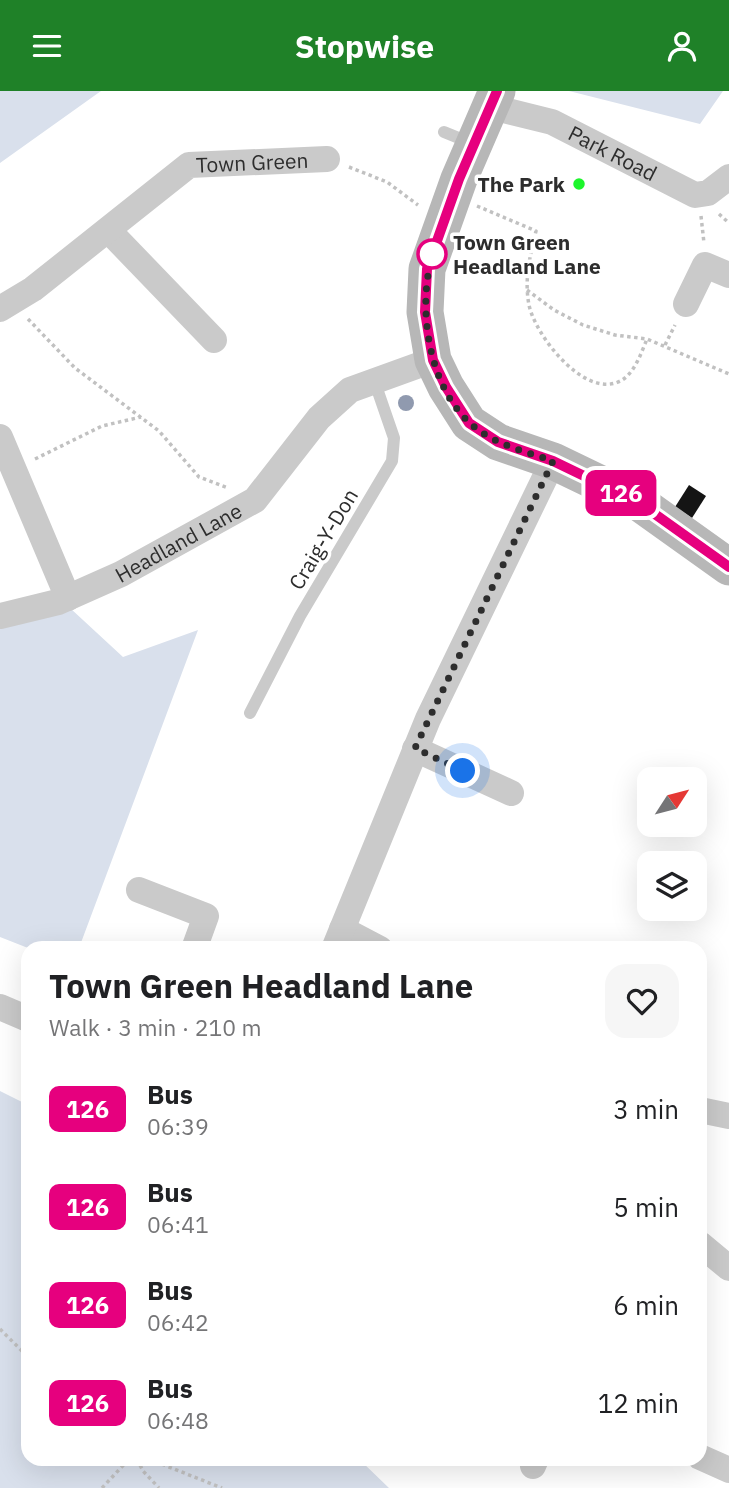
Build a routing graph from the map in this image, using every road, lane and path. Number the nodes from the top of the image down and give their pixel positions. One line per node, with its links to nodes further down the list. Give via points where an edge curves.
1 (494, 99): 4 (street, Park Road, via 552,122); 5 (street, via 459,138)
2 (327, 159): 5 (path, Town Green); 6 (street, Town Green, via 189,165)
3 (729, 177): 4 (street)
4 (700, 196): 7 (path)
5 (448, 210): 8 (path, Town Green, via 536,231); 13 (street, via 427,269 425,312)
6 (109, 230): 10 (street, Town Green); 12 (street)
7 (717, 270): 9 (street)
8 (527, 290): 11 (path, via 583,325); 11 (path, via 543,341 562,361 600,385 619,382 636,365)
9 (686, 304)
10 (6, 306): 16 (path, via 75,368)
11 (647, 339): 14 (path)
12 (214, 340)
13 (433, 360): 15 (street, Headland Lane); 18 (street, via 469,423 498,442)
14 (729, 374)
15 (374, 379): 20 (street, Headland Lane, via 350,390 319,418); 24 (lane, Craig-Y-Don, via 394,438 392,461 300,616)
16 (141, 417): 19 (path, via 102,426); 20 (path, via 199,477)
17 (0, 437): 19 (street)
18 (553, 461): 21 (street, via 638,502); 25 (street)
19 (14, 469): 22 (street)
20 (260, 494): 22 (street, Headland Lane, via 121,574)
21 (729, 567)
22 (68, 598): 23 (street, Headland Lane)
23 (0, 616)
24 (250, 713)
25 (415, 748): 26 (street); 28 (street)
26 (511, 793)
27 (139, 890): 29 (street, via 206,916)
28 (338, 939)
29 (197, 941)
30 (0, 1007): 31 (street)
31 (21, 1016)
32 (707, 1111): 33 (street)
33 (729, 1116)
34 (707, 1250): 35 (street)
35 (729, 1268)
36 (0, 1329): 37 (path)
37 (21, 1350)
38 (707, 1460): 42 (street)
39 (123, 1466): 43 (path)
40 (140, 1466): 44 (path)
41 (166, 1466): 45 (path)
42 (729, 1471)
43 (102, 1488)
44 (159, 1488)
45 (221, 1488)

